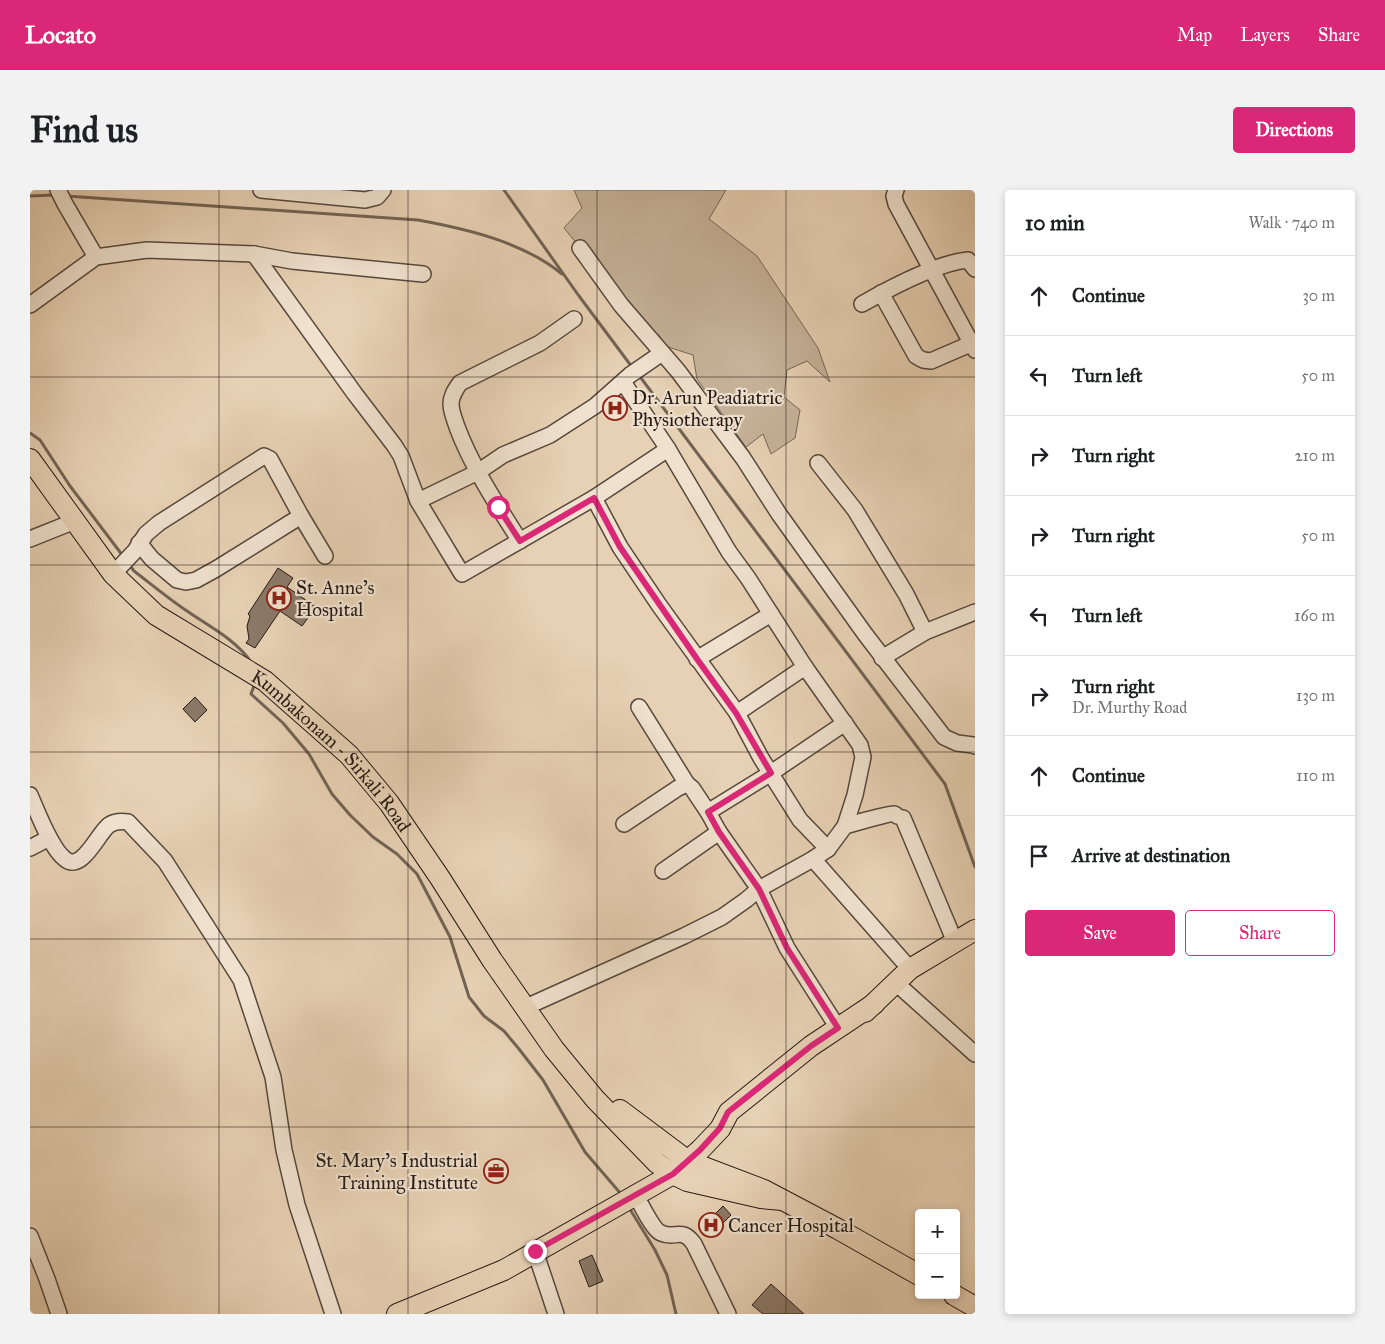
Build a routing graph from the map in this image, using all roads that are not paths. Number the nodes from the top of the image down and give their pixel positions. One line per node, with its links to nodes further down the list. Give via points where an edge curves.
1 (58, 190): 7 (street)
2 (261, 190): 3 (street, via 365,200 377,197)
3 (383, 190)
4 (896, 190): 9 (street, via 896,204)
5 (580, 248): 16 (street, via 621,305)
6 (254, 254): 7 (street, via 147,250); 10 (street); 23 (street, via 394,445)
7 (96, 257): 13 (street)
8 (975, 269): 9 (street, via 968,260)
9 (932, 270): 11 (street); 15 (street)
10 (423, 274)
11 (882, 293): 12 (street); 15 (street, via 916,356 923,360)
12 (862, 304)
13 (30, 305)
14 (574, 319): 21 (street, via 540,343 460,383 451,404 453,415)
15 (974, 345)
16 (662, 352): 17 (street); 34 (street, via 743,458 778,514)
17 (627, 379): 18 (street); 21 (street, via 595,406 550,435 503,455)
18 (668, 449): 22 (street); 32 (street)
19 (31, 463): 25 (main road, Kumbakonam - Sirkali Road)
20 (818, 463): 33 (street, via 855,510)
21 (478, 472): 23 (street); 27 (street)
22 (594, 498): 27 (street); 35 (street, via 620,547)
23 (418, 501): 27 (street, via 462,574)
24 (301, 516): 28 (street, via 209,573 186,582 177,580); 28 (street, via 270,459 264,456 158,523); 29 (street)
25 (75, 521): 26 (street); 30 (main road, Kumbakonam - Sirkali Road)
26 (30, 539)
27 (520, 541)
28 (137, 547): 30 (street)
29 (325, 556)
30 (118, 568): 59 (main road, Kumbakonam - Sirkali Road, via 156,615 259,677 349,755 389,803)
31 (975, 612): 33 (street)
32 (771, 614): 35 (street); 36 (street)
33 (925, 632): 34 (street)
34 (882, 658): 40 (street, via 944,737)
35 (697, 659): 38 (street)
36 (805, 667): 38 (street); 39 (street)
37 (639, 707): 42 (street)
38 (736, 713): 41 (street)
39 (845, 723): 41 (street); 46 (street, via 860,745 863,757)
40 (975, 746)
41 (771, 773): 44 (street); 50 (street, via 800,820)
42 (687, 784): 44 (street); 45 (street)
43 (30, 795): 48 (street)
44 (708, 812): 47 (street)
45 (624, 824)
46 (845, 826): 50 (street); 55 (street, via 894,814 900,817)
47 (719, 832): 52 (street); 53 (street)
48 (49, 838): 49 (street); 72 (street, via 65,860 74,862 82,859 108,826 118,821 128,822 165,861 241,980 273,1077 284,1150 297,1205)
49 (30, 848)
50 (828, 849): 51 (street)
51 (813, 859): 53 (street); 56 (street)
52 (663, 871)
53 (759, 889): 59 (street, via 722,917); 60 (street, via 787,948)
54 (975, 930): 55 (main road)
55 (955, 942): 56 (main road)
56 (910, 969): 57 (main road)
57 (896, 983): 58 (main road); 61 (street)
58 (874, 1004): 60 (main road); 62 (main road, via 734,1122)
59 (526, 1007): 63 (main road, Kumbakonam - Sirkali Road, via 554,1050 595,1100 657,1163)
60 (838, 1028): 62 (main road, via 728,1112)
61 (975, 1054)
62 (720, 1128): 63 (main road)
63 (680, 1168): 64 (main road); 67 (main road, Kumbakonam - Sirkali Road, via 694,1183 782,1200)
64 (628, 1201): 66 (main road); 74 (street, via 662,1233 688,1235)
65 (30, 1236): 71 (street)
66 (535, 1251): 70 (main road, via 504,1270); 73 (street)
67 (915, 1273)
68 (960, 1298): 69 (main road)
69 (975, 1307)
70 (405, 1312)
71 (59, 1314)
72 (333, 1314)
73 (556, 1314)
74 (728, 1314)

